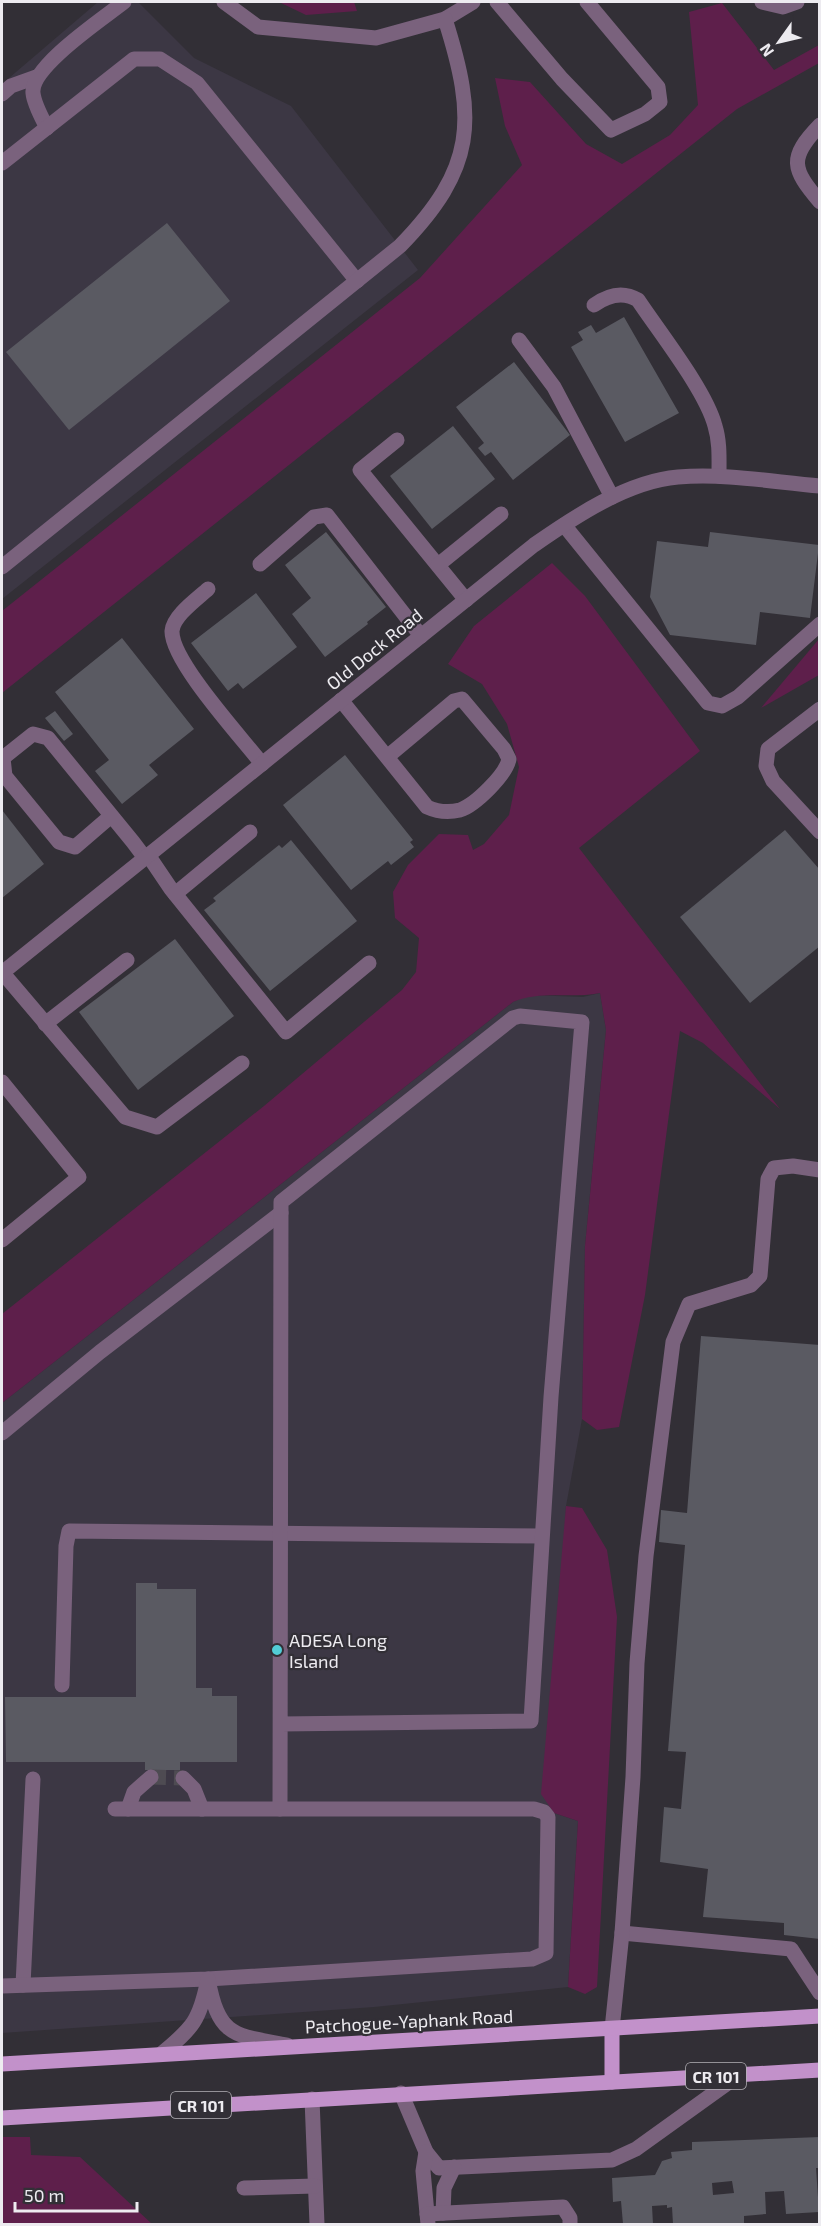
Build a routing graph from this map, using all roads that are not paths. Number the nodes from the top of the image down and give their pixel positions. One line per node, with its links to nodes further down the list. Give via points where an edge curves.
1 (124, 2): 9 (street)
2 (224, 2): 8 (street, via 258,27 376,38)
3 (473, 2): 8 (street)
4 (497, 2): 5 (street, via 611,130 660,102 658,87)
5 (587, 2)
6 (762, 2): 7 (street, via 783,7)
7 (797, 2)
8 (445, 20): 15 (street, via 465,93 465,131 457,168 423,223)
9 (36, 77): 10 (street, via 11,86); 12 (street, via 33,92)
10 (2, 94)
11 (819, 125): 14 (street, via 797,155 797,169)
12 (47, 128): 13 (street); 15 (street, via 135,59 160,59 197,83)
13 (2, 163)
14 (819, 202)
15 (357, 281): 26 (street)
16 (594, 305): 19 (street, via 618,295 638,300 702,398 715,425)
17 (519, 340): 21 (street, via 554,387)
18 (398, 440): 25 (street, via 360,470)
19 (719, 476): 20 (street, Old Dock Road); 21 (street, Old Dock Road, via 676,477)
20 (819, 486)
21 (612, 497): 23 (street, Old Dock Road)
22 (501, 514): 25 (street)
23 (564, 525): 28 (street, Old Dock Road); 29 (street, via 708,703 722,706 738,697)
24 (260, 564): 30 (street, via 314,517 327,515)
25 (438, 565): 28 (street)
26 (2, 567)
27 (208, 589): 34 (street, via 175,621 174,645 195,680)
28 (466, 600): 30 (street, Old Dock Road)
29 (819, 624)
30 (421, 636): 31 (street, Old Dock Road)
31 (341, 700): 33 (street); 34 (street, Old Dock Road)
32 (819, 709): 37 (street, via 768,749 766,766 773,781)
33 (387, 757): 33 (street, via 427,807 446,812 472,802 504,772 509,759 462,699 454,701)
34 (262, 764): 38 (street, Old Dock Road)
35 (111, 816): 35 (street, via 48,738 33,734 3,758 5,776 59,842 75,847); 38 (street)
36 (250, 832): 39 (street)
37 (819, 832)
38 (147, 856): 39 (street); 42 (street, Old Dock Road)
39 (175, 894): 41 (street, via 286,1032)
40 (127, 960): 43 (street)
41 (369, 963)
42 (2, 973): 43 (street)
43 (45, 1023): 44 (street, via 125,1117 157,1127)
44 (242, 1064)
45 (2, 1082): 48 (street, via 79,1177)
46 (819, 1170): 59 (street, via 774,1168 768,1179 760,1276 751,1285 689,1304 673,1341 640,1631)
47 (280, 1213): 49 (street); 50 (street); 51 (street, via 281,1202 513,1018 582,1022)
48 (2, 1240)
49 (2, 1433)
50 (282, 1534): 51 (street); 52 (street, via 69,1532); 53 (street)
51 (541, 1536): 53 (street, via 531,1721)
52 (62, 1685)
53 (281, 1724): 58 (street)
54 (151, 1777): 57 (street, via 122,1809)
55 (183, 1778): 57 (street, via 194,1789)
56 (33, 1779): 61 (street)
57 (202, 1809): 58 (street)
58 (280, 1809): 60 (street, via 544,1812 548,1817 546,1953 532,1959)
59 (622, 1933): 63 (street, via 791,1949); 65 (street)
60 (207, 1979): 61 (street); 66 (street, via 220,2018 234,2035); 67 (street, via 200,2015 194,2025)
61 (23, 1985): 62 (street)
62 (2, 1986)
63 (819, 1993)
64 (819, 2016): 65 (main road, Patchogue-Yaphank Road)
65 (612, 2029): 66 (main road, Patchogue-Yaphank Road); 71 (main road)
66 (296, 2046): 67 (main road, Patchogue-Yaphank Road)
67 (161, 2054): 68 (main road, Patchogue-Yaphank Road)
68 (2, 2064)
69 (819, 2070): 70 (main road, CR 101)
70 (739, 2074): 71 (main road, CR 101); 76 (street, via 636,2149 612,2160)
71 (612, 2082): 72 (main road, CR 101)
72 (401, 2093): 73 (main road, CR 101); 75 (street)
73 (312, 2098): 74 (main road, CR 101); 77 (street)
74 (2, 2118)
75 (426, 2152): 76 (street, via 439,2168); 79 (street, via 423,2171)
76 (454, 2167): 79 (street)
77 (315, 2186): 78 (street); 80 (street)
78 (244, 2188)
79 (433, 2217): 81 (street, via 563,2207)
80 (317, 2224)
81 (570, 2224)

